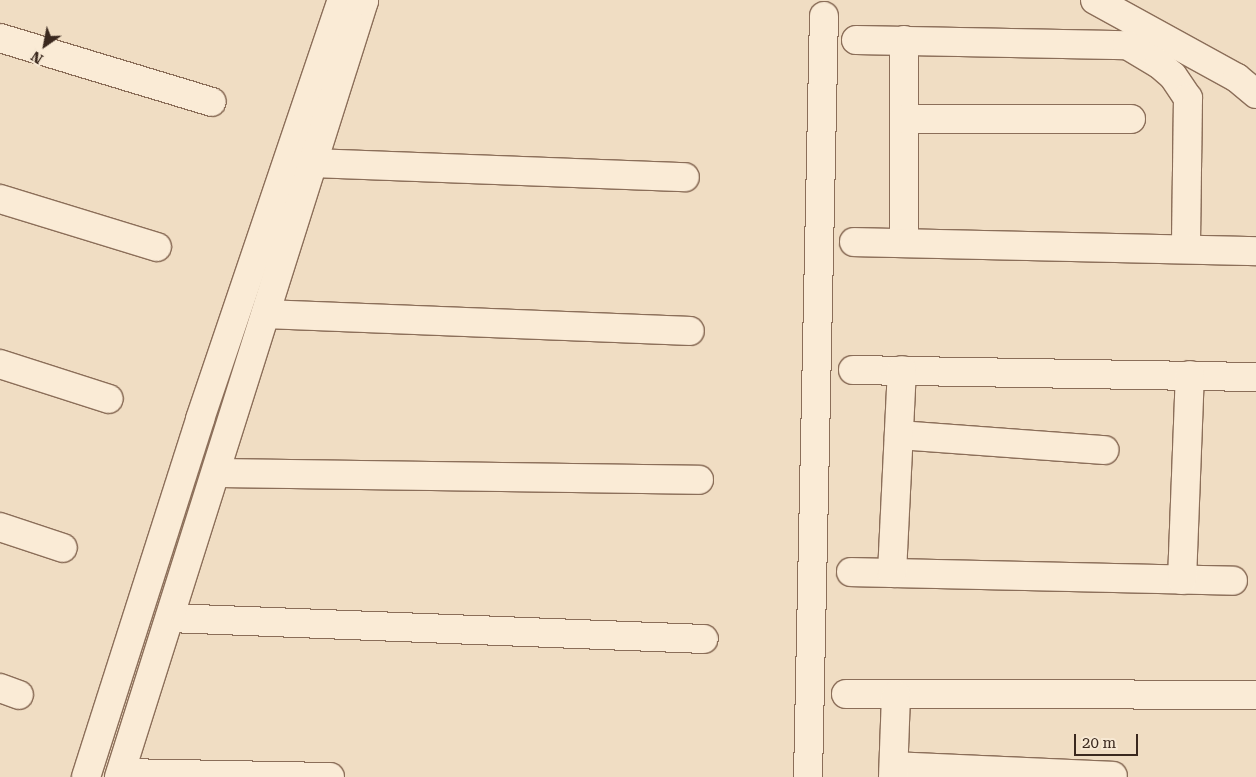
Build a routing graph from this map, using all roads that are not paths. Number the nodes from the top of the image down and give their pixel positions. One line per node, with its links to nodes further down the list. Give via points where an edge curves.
1 (342, 0): 28 (street)
2 (361, 0): 12 (street, via 364,0)
3 (1095, 0): 8 (street, via 1237,78)
4 (824, 16): 50 (street)
5 (0, 38): 9 (street)
6 (856, 40): 7 (street)
7 (904, 40): 10 (street); 18 (street, via 1127,45 1159,64 1174,76 1188,98)
8 (1256, 94)
9 (212, 102)
10 (904, 119): 11 (street); 16 (street)
11 (1131, 119)
12 (313, 164): 13 (street); 20 (street)
13 (685, 177)
14 (0, 199): 17 (street)
15 (854, 242): 16 (street)
16 (904, 243): 18 (street)
17 (157, 247)
18 (1186, 248): 19 (street)
19 (1256, 251)
20 (266, 314): 21 (street); 29 (street)
21 (690, 331)
22 (0, 364): 27 (street)
23 (853, 370): 24 (street)
24 (902, 370): 25 (street); 30 (street)
25 (1190, 375): 26 (street); 38 (street)
26 (1256, 377)
27 (109, 399)
28 (200, 419): 29 (street); 48 (street)
29 (230, 429): 32 (street)
30 (899, 435): 31 (street); 37 (street)
31 (1104, 450)
32 (216, 473): 33 (street); 40 (street)
33 (700, 480)
34 (0, 528): 35 (street)
35 (63, 548)
36 (851, 572): 37 (street)
37 (892, 573): 38 (street)
38 (1182, 580): 39 (street)
39 (1233, 581)
40 (170, 618): 41 (street); 46 (street)
41 (704, 639)
42 (846, 694): 43 (street)
43 (896, 695): 44 (street); 45 (street)
44 (1256, 695)
45 (894, 772): 47 (street)
46 (120, 775): 49 (street)
47 (1113, 776)
48 (86, 777)
49 (330, 777)
50 (808, 777)

